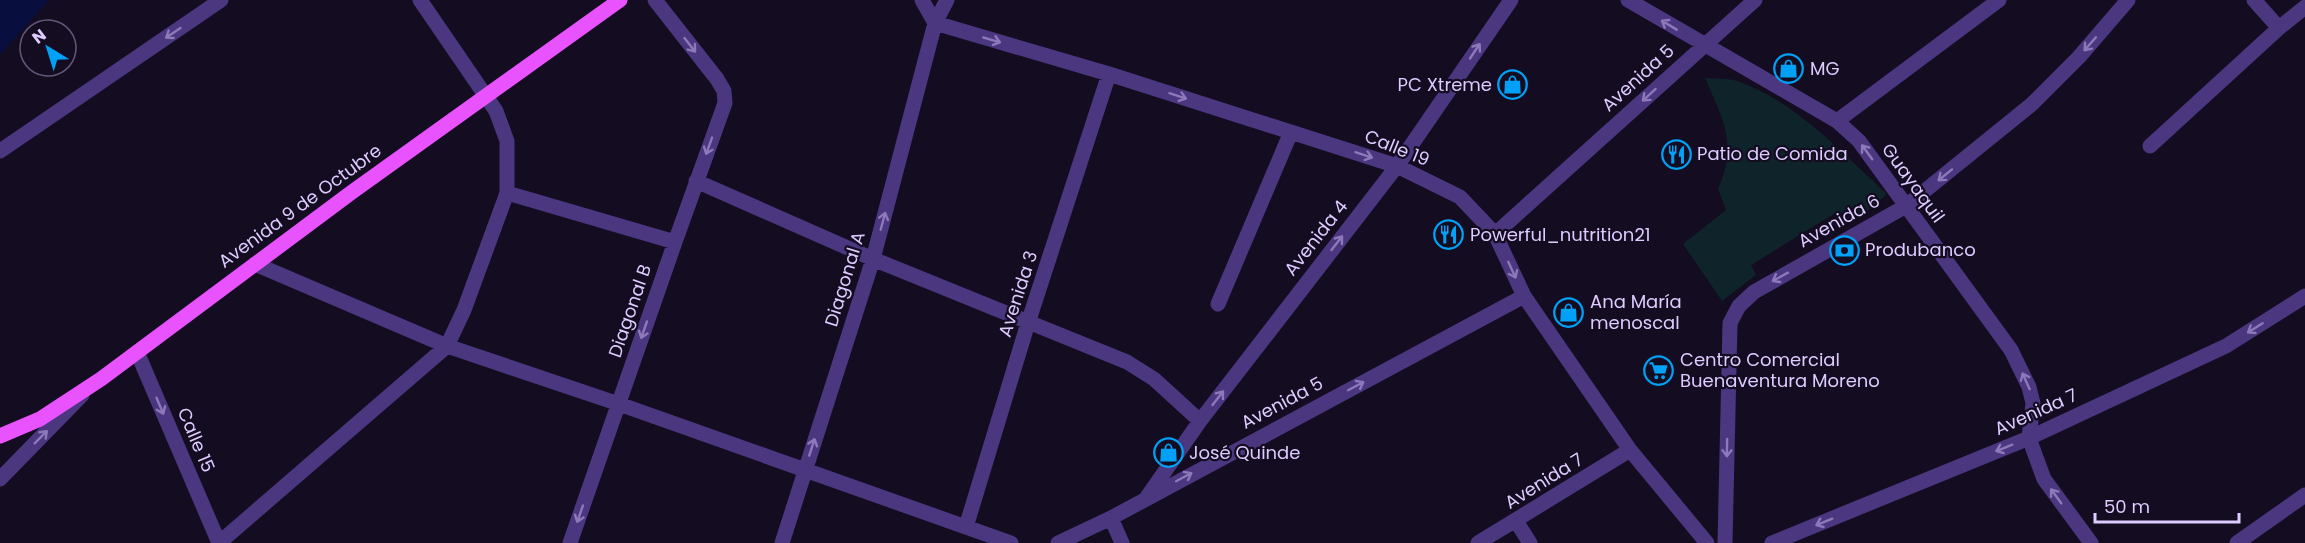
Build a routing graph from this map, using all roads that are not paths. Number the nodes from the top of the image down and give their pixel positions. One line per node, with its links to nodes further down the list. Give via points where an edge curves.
1 (221, 0): 22 (street, one-way to 22)
2 (420, 0): 18 (street)
3 (620, 0): 18 (main road, Avenida 9 de Octubre)
4 (655, 0): 24 (street, Diagonal B, one-way to 24, via 724,91 725,103)
5 (922, 0): 14 (street)
6 (947, 0): 14 (street)
7 (1511, 0): 23 (street, Avenida 4, one-way to 7)
8 (1628, 0): 16 (street, Guayaquil, one-way to 8)
9 (1755, 0): 16 (street, Avenida 5)
10 (1999, 0): 19 (street)
11 (2128, 0): 26 (street, Avenida 6, one-way to 26, via 2032,104)
12 (2254, 0): 15 (street)
13 (2305, 7): 15 (street)
14 (935, 23): 17 (street, Calle 19, one-way to 17); 29 (street, Diagonal A, one-way to 14)
15 (2279, 28): 21 (street)
16 (1704, 45): 19 (street, Guayaquil); 27 (street, Avenida 5, one-way to 27)
17 (1109, 74): 20 (street, Calle 19, one-way to 20); 34 (street, Avenida 3)
18 (486, 95): 25 (street, via 507,141); 30 (main road, Avenida 9 de Octubre)
19 (1837, 121): 26 (street, Guayaquil, one-way to 19, via 1859,141)
20 (1291, 132): 23 (street, Calle 19, one-way to 23); 33 (street)
21 (2150, 146)
22 (0, 151)
23 (1397, 166): 27 (street, Calle 19, via 1460,197); 39 (street, Avenida 4, one-way to 23)
24 (696, 181): 28 (street, Diagonal B); 29 (street)
25 (507, 193): 28 (street); 35 (street, via 465,310)
26 (1906, 206): 41 (street, Guayaquil, one-way to 26, via 2033,403 2011,350); 60 (street, Avenida 6, one-way to 60, via 1754,292 1739,306 1730,323)
27 (1495, 234): 31 (street, Calle 19, one-way to 31)
28 (675, 242): 38 (street, Diagonal B, one-way to 38)
29 (873, 259): 34 (street); 43 (street, Diagonal A, one-way to 29)
30 (255, 264): 35 (street); 36 (main road, Avenida 9 de Octubre)
31 (1524, 296): 42 (street, Calle 19); 46 (street, Avenida 5, one-way to 31)
32 (2305, 296): 41 (street, Avenida 7, one-way to 41, via 2226,346)
33 (1218, 304)
34 (1028, 323): 39 (street, via 1127,362 1154,379); 49 (street, Avenida 3)
35 (447, 346): 38 (street); 51 (street)
36 (137, 352): 37 (main road, Avenida 9 de Octubre); 51 (street, Calle 15, one-way to 51)
37 (94, 384): 40 (main road, Avenida 9 de Octubre, via 40,419); 44 (street, one-way to 37)
38 (619, 404): 43 (street); 52 (street, Diagonal B, one-way to 52)
39 (1200, 421): 46 (street, Avenida 4)
40 (0, 436)
41 (2030, 438): 50 (street, Avenida 7, one-way to 50); 62 (street, Guayaquil, one-way to 41, via 2043,479)
42 (1630, 450): 48 (street, Avenida 7); 59 (street, Calle 19)
43 (805, 470): 49 (street); 53 (street, Diagonal A)
44 (0, 479)
45 (2305, 495): 63 (street)
46 (1147, 497): 47 (street, Avenida 5)
47 (1111, 518): 55 (street, Avenida 5); 56 (street)
48 (1516, 521): 57 (street, Avenida 7); 58 (street)
49 (966, 526): 54 (street)
50 (1801, 538): 61 (street, Avenida 7)
51 (219, 543)
52 (570, 543)
53 (782, 543)
54 (1011, 543)
55 (1058, 543)
56 (1122, 543)
57 (1478, 543)
58 (1530, 543)
59 (1707, 543)
60 (1725, 543)
61 (1772, 543)
62 (2091, 543)
63 (2237, 543)

